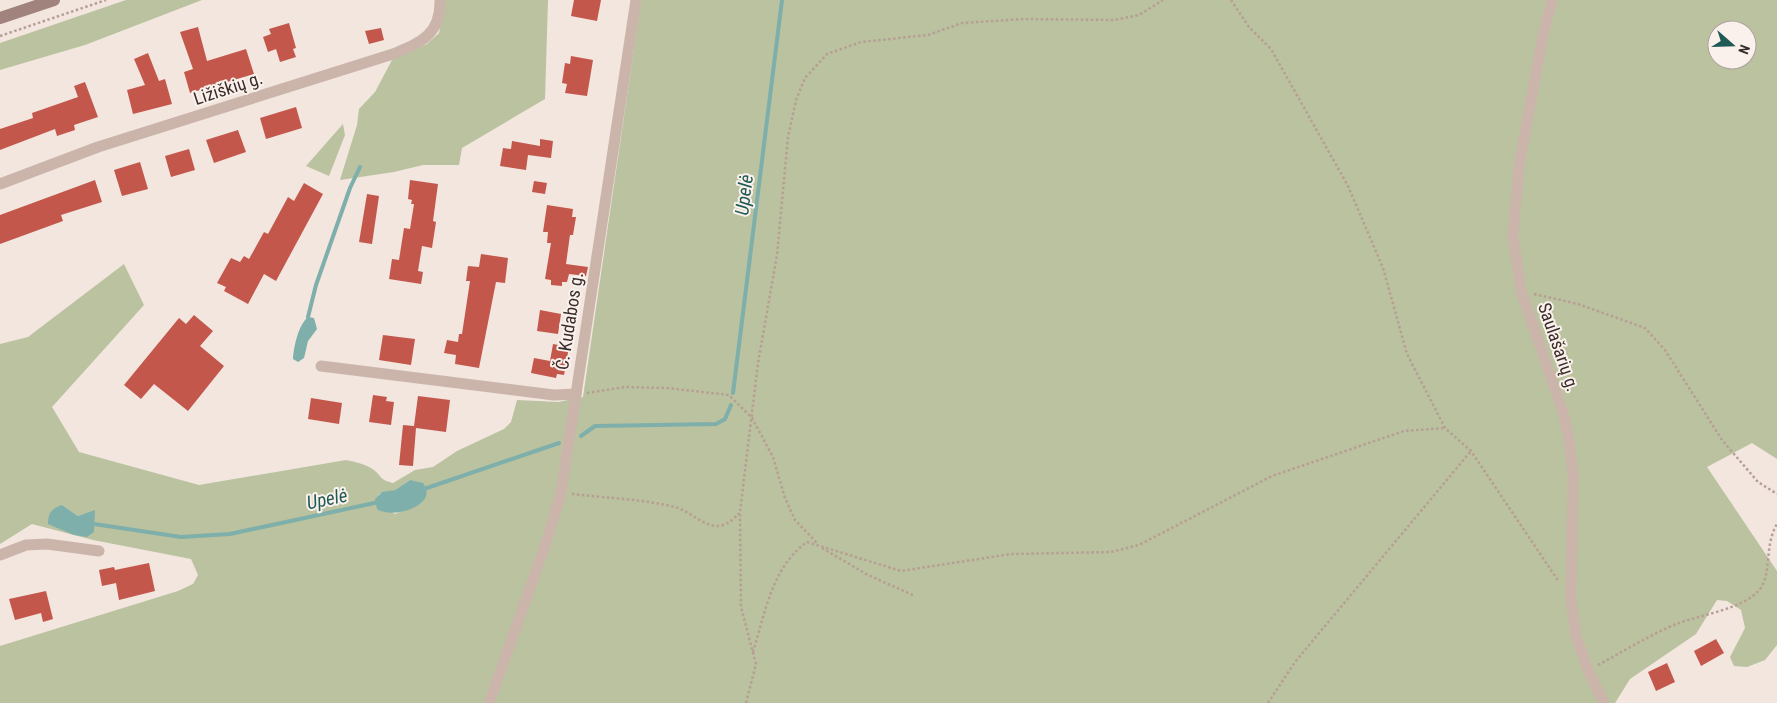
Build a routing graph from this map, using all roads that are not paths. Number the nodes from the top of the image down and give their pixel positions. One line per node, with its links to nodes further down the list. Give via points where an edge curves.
1 (54, 0): 5 (main road)
2 (440, 0): 6 (street, Ližiškių g., via 434,29 422,42 98,147)
3 (636, 0): 8 (street, Č. Kudabos g.)
4 (1552, 0): 12 (street, Saulašarių g., via 1519,166 1513,236 1520,292 1563,412 1569,440 1573,474 1572,600 1576,636)
5 (0, 18)
6 (0, 184)
7 (321, 366): 8 (street, Č. Kudabos g., via 554,395)
8 (576, 394): 11 (street, via 561,493)
9 (98, 551): 10 (street, via 47,544 26,545)
10 (0, 555)
11 (489, 703)
12 (1604, 703)

